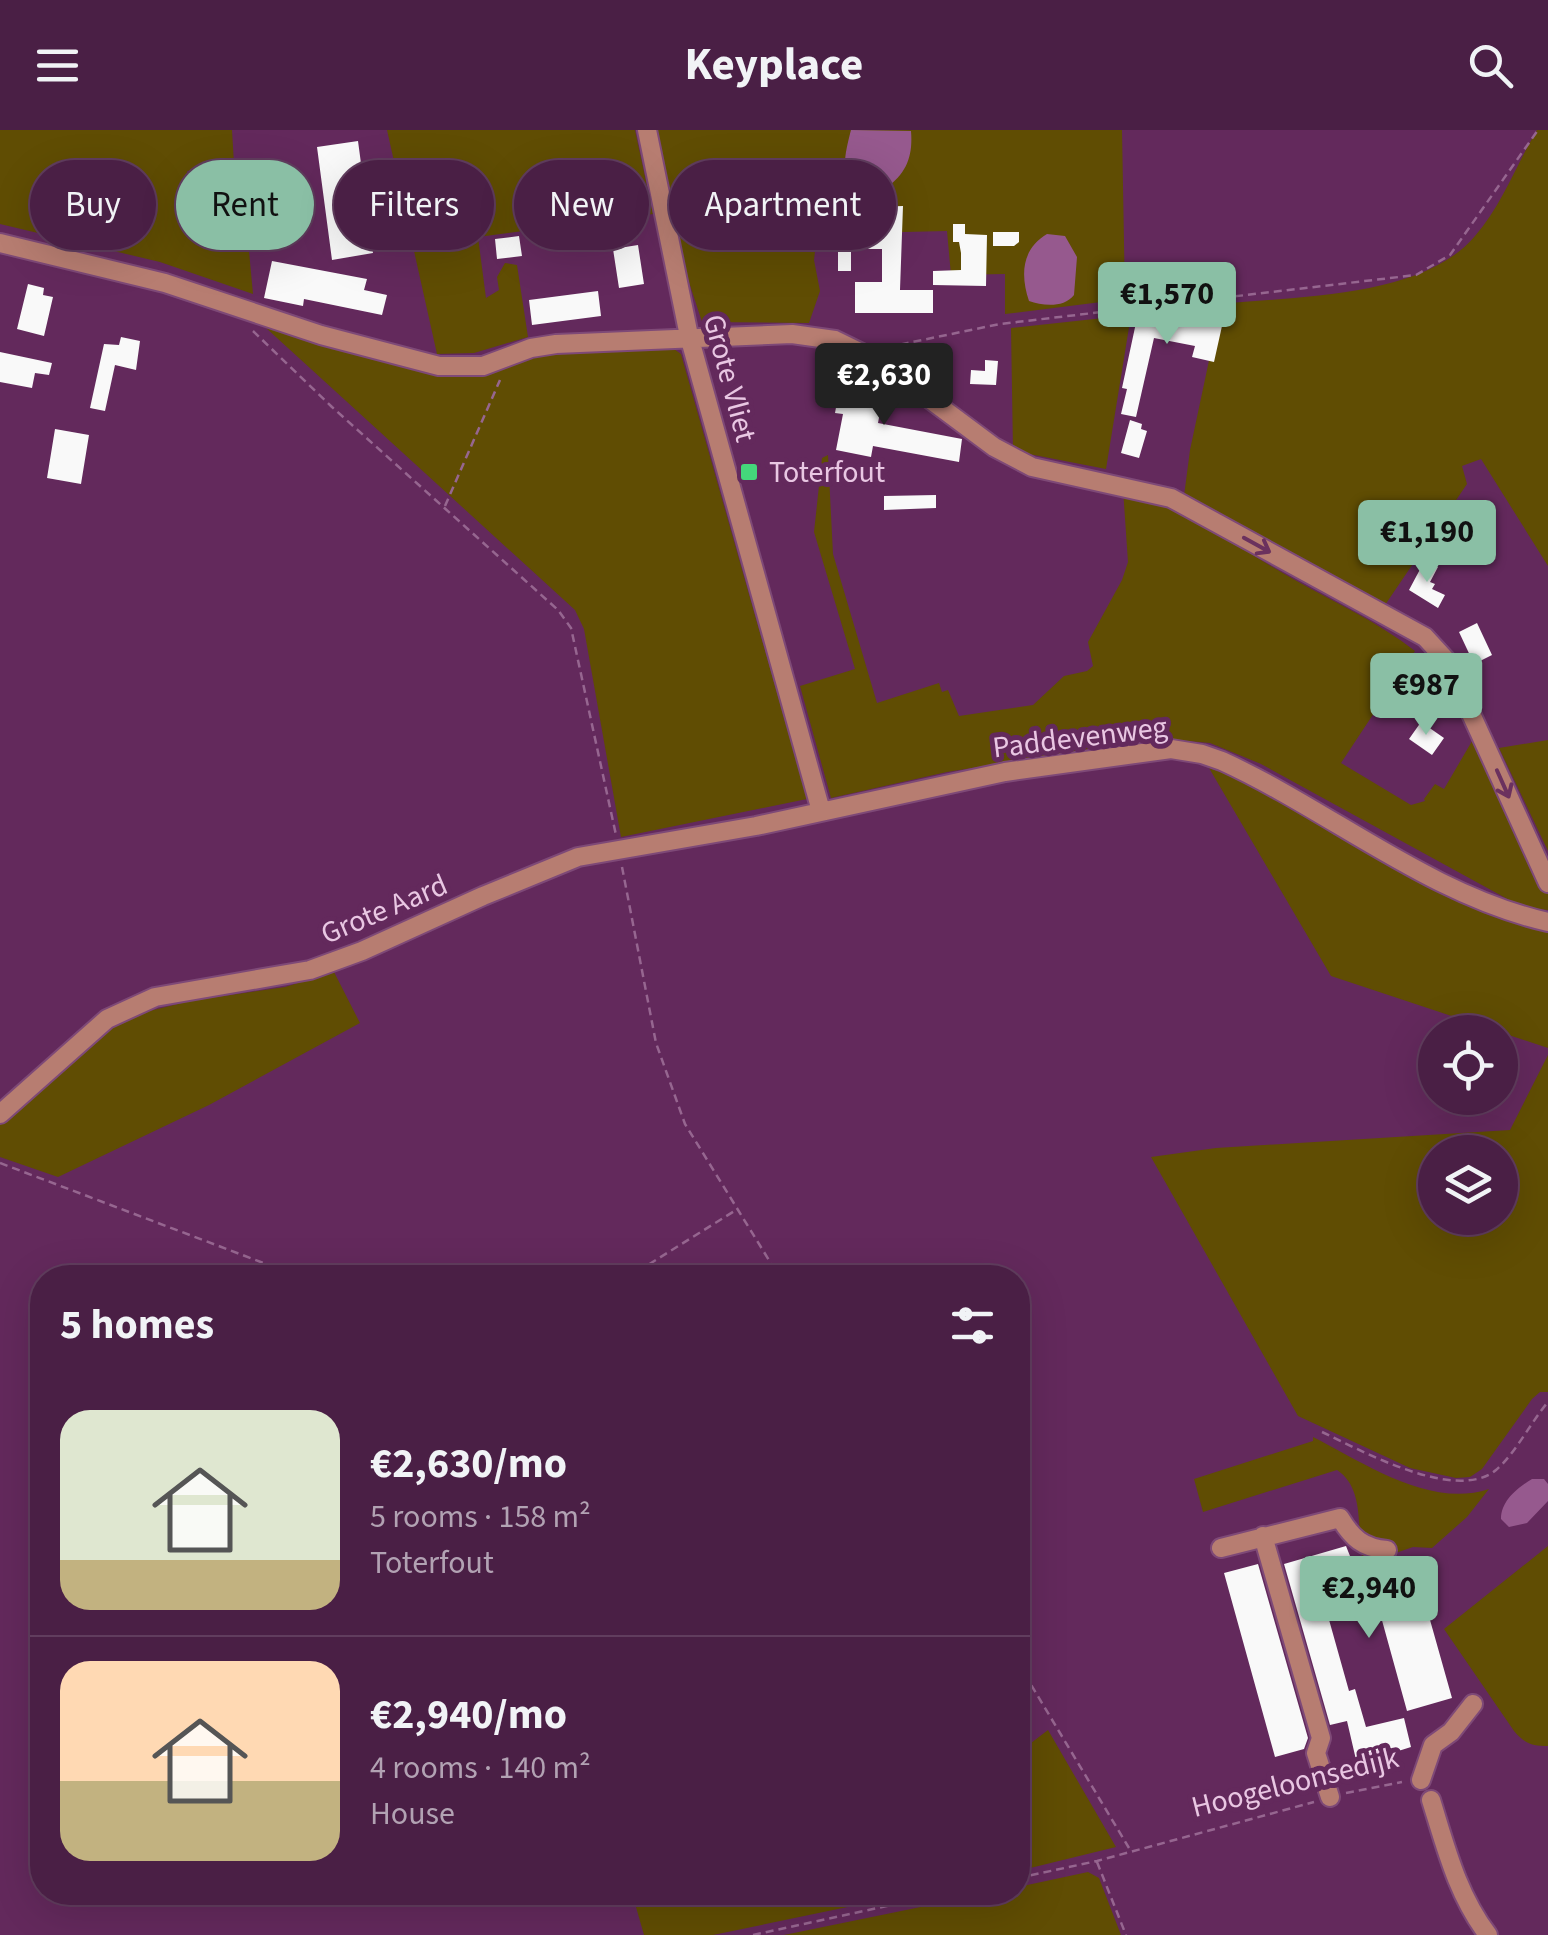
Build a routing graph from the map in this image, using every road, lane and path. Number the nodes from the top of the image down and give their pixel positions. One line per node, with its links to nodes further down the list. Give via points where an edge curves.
1 (647, 130): 5 (street, Grote Vliet)
2 (1538, 130): 6 (path, via 1450,255 1416,276 1000,324)
3 (0, 242): 7 (street, via 165,283 405,359 464,368)
4 (250, 329): 8 (path)
5 (689, 336): 6 (street, via 792,334); 7 (street, via 556,344); 9 (street, Grote Vliet)
6 (862, 352): 11 (street, one-way to 11, via 1032,467 1171,498 1425,637 1447,662)
7 (511, 356): 8 (path)
8 (444, 507): 10 (path, via 571,628)
9 (821, 811): 10 (street, Grote Aard); 12 (street, Paddevenweg, via 1005,772 1171,749 1249,773 1446,885)
10 (619, 848): 13 (street, Grote Aard, via 578,857 310,970 155,998 106,1019); 15 (path, via 664,1070 685,1124)
11 (1548, 883)
12 (1548, 922)
13 (0, 1114)
14 (0, 1164): 16 (path)
15 (737, 1209): 17 (path); 18 (path)
16 (268, 1265)
17 (648, 1265)
18 (772, 1265)
19 (1548, 1402): 20 (path, via 1496,1470 1470,1482 1398,1468)
20 (1322, 1432)
21 (1263, 1536): 22 (street); 23 (street, via 1340,1518 1368,1549); 27 (street, via 1322,1738 1316,1754)
22 (1221, 1548)
23 (1388, 1550)
24 (1030, 1683): 29 (path)
25 (1473, 1704): 26 (street, via 1432,1745)
26 (1421, 1780): 27 (path, Hoogeloonsedijk)
27 (1330, 1798): 29 (path, Hoogeloonsedijk)
28 (1431, 1800): 35 (street, Hoogeloonsedijk, via 1454,1876)
29 (1130, 1849): 30 (path, Hoogeloonsedijk)
30 (1096, 1861): 31 (path, Hoogeloonsedijk); 34 (path)
31 (1030, 1875)
32 (891, 1905): 33 (path)
33 (754, 1935)
34 (1126, 1935)
35 (1488, 1935)

